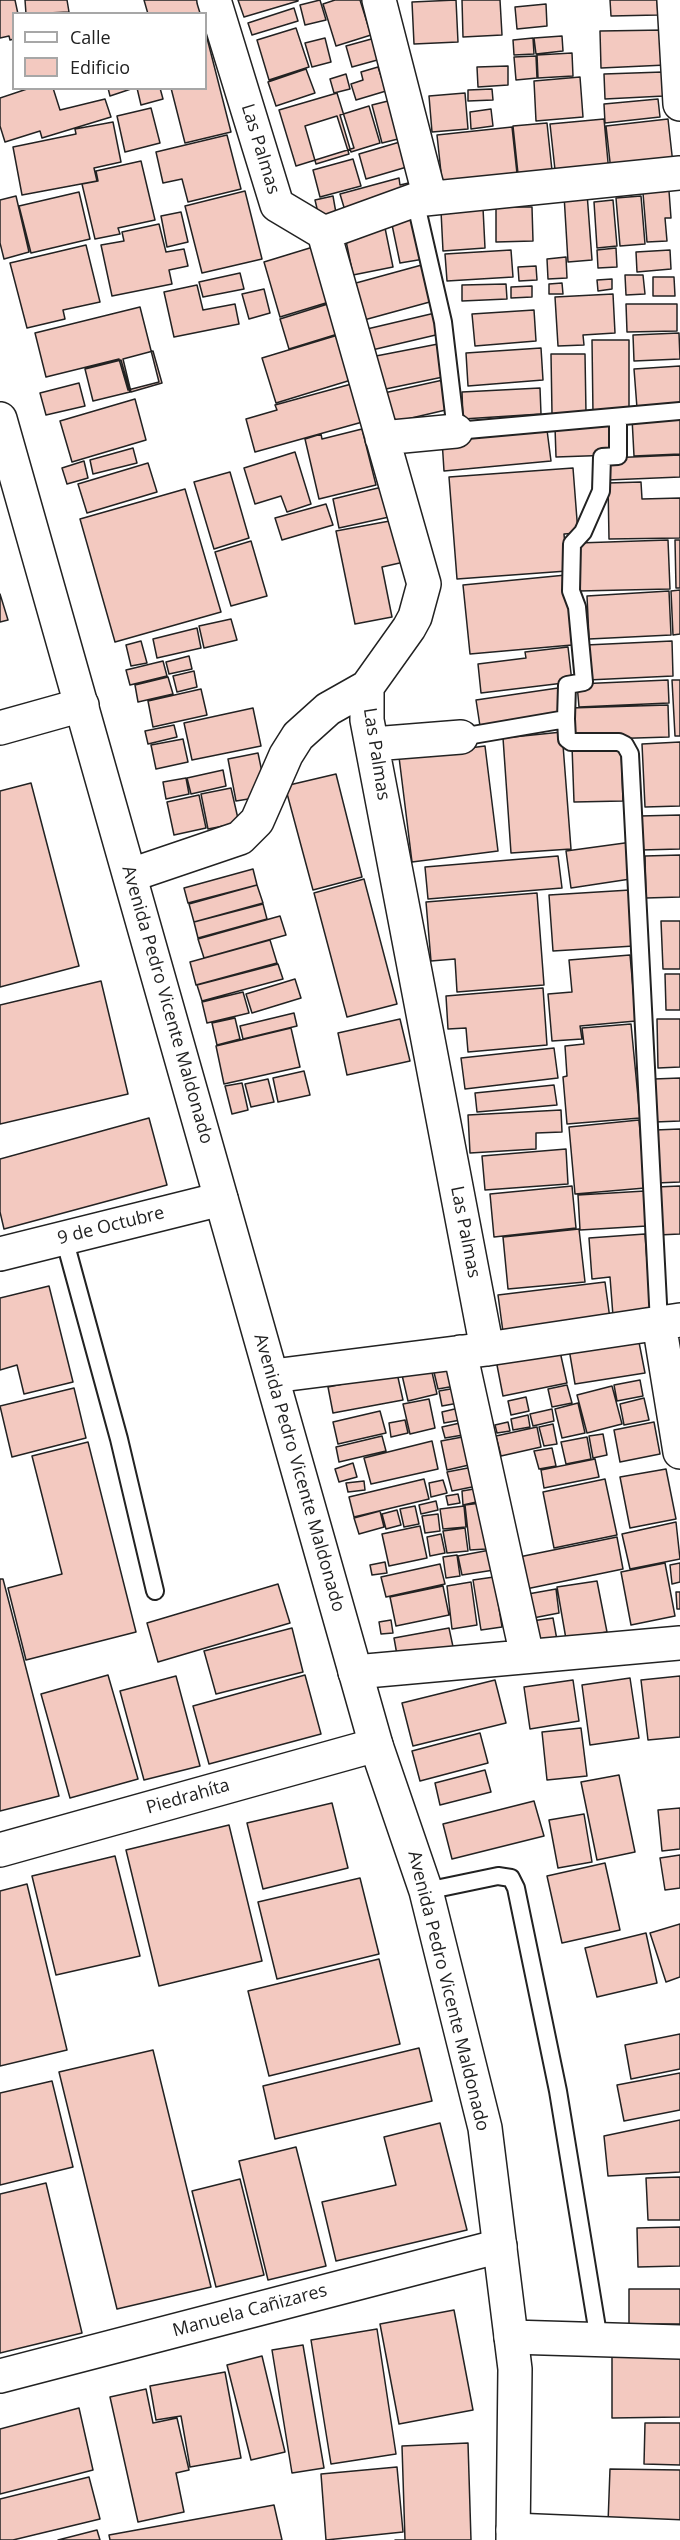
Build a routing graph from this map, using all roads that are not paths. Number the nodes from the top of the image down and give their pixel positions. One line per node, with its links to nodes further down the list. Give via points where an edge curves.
1 (214, 0): 7 (street, Las Palmas, via 277,205)
2 (379, 0): 6 (street)
3 (674, 0): 4 (street)
4 (680, 104)
5 (680, 172): 6 (street)
6 (423, 199): 7 (street); 11 (lane)
7 (324, 233): 12 (street, Las Palmas)
8 (680, 411): 9 (lane)
9 (618, 417): 11 (lane); 15 (lane, via 618,456 602,457 601,490 583,532 572,544 571,591 577,608 584,682 567,685)
10 (0, 419): 14 (street, Avenida Pedro Vicente Maldonado)
11 (456, 430): 12 (street)
12 (382, 438): 13 (street, Las Palmas, via 424,584 416,617)
13 (367, 687): 18 (street, Las Palmas); 19 (street, via 328,709 298,735 257,821 240,838)
14 (82, 705): 16 (street); 19 (street, Avenida Pedro Vicente Maldonado)
15 (566, 719): 17 (lane); 23 (lane, via 570,742 619,742 630,754)
16 (0, 728)
17 (461, 737): 18 (street)
18 (373, 744): 24 (street, Las Palmas)
19 (131, 875): 20 (street, Avenida Pedro Vicente Maldonado)
20 (221, 1199): 21 (street, 9 de Octubre); 25 (street, Avenida Pedro Vicente Maldonado)
21 (64, 1238): 22 (street, 9 de Octubre); 27 (lane, via 119,1439)
22 (0, 1254)
23 (669, 1322): 24 (street); 26 (street)
24 (473, 1351): 25 (street); 29 (street, Las Palmas)
25 (273, 1377): 30 (street, Avenida Pedro Vicente Maldonado)
26 (680, 1452)
27 (155, 1591)
28 (680, 1643): 29 (street)
29 (527, 1656): 30 (street)
30 (355, 1672): 31 (street, Avenida Pedro Vicente Maldonado)
31 (376, 1745): 32 (street, Piedrahíta); 33 (street, Avenida Pedro Vicente Maldonado)
32 (0, 1850)
33 (426, 1891): 34 (street, Avenida Pedro Vicente Maldonado, via 484,2128); 36 (lane, via 498,1876 511,1878 516,1887 558,2091)
34 (500, 2246): 35 (street, Avenida Pedro Vicente Maldonado); 38 (street, Manuela Cañizares)
35 (511, 2337): 36 (street); 39 (street, Avenida Pedro Vicente Maldonado)
36 (598, 2340): 37 (street)
37 (680, 2342)
38 (0, 2376)
39 (519, 2537): 40 (street)
40 (680, 2537)

